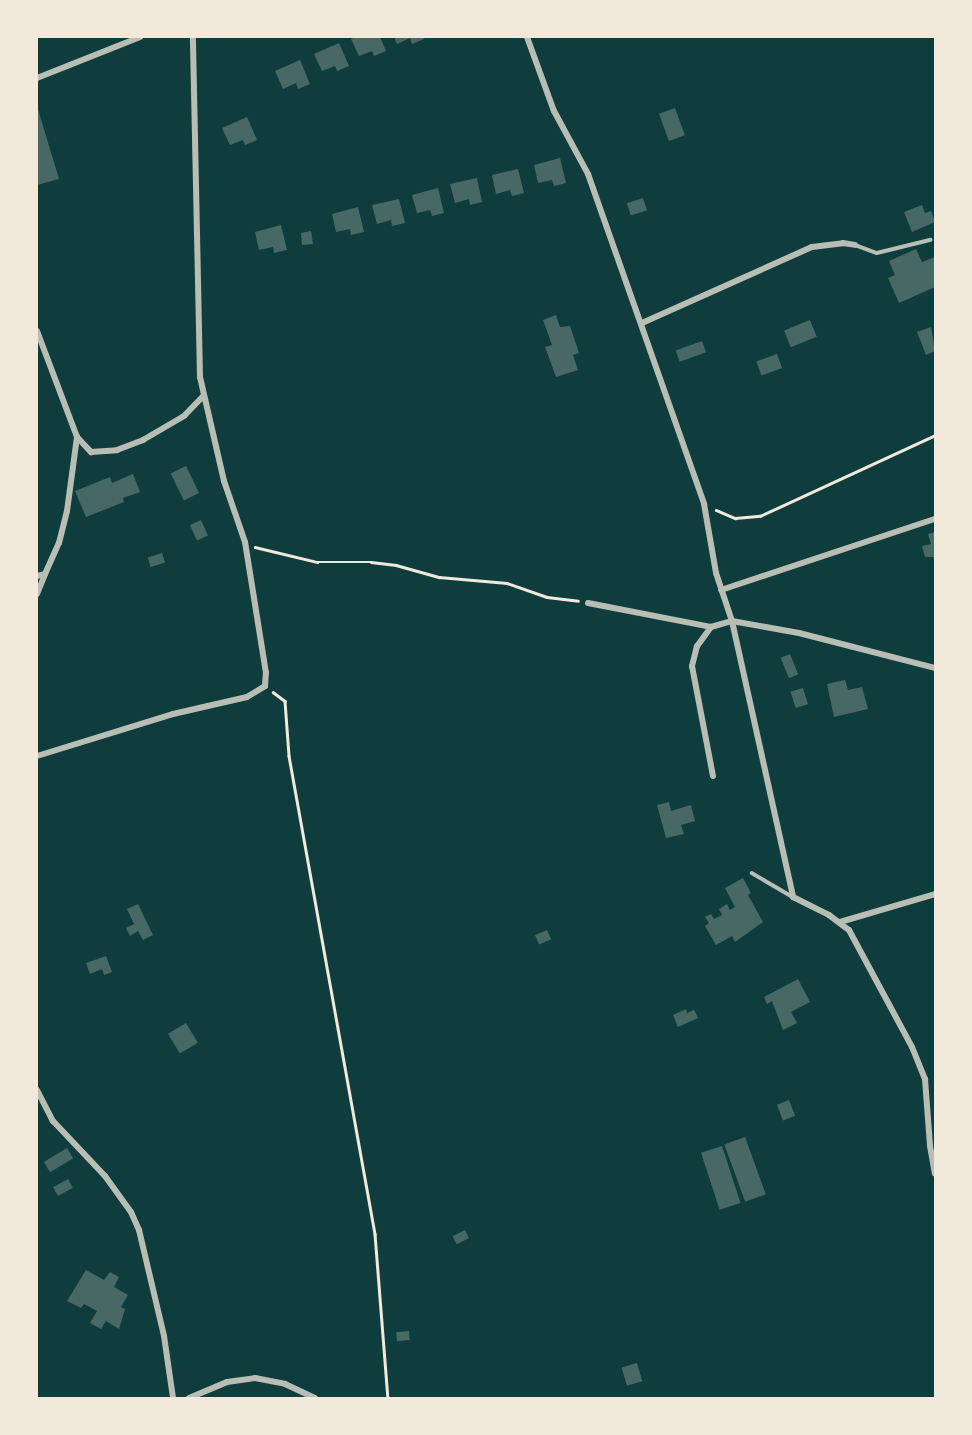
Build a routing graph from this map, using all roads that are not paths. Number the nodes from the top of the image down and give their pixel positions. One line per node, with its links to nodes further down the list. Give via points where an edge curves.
1 (140, 37): 4 (street)
2 (193, 37): 9 (street)
3 (527, 37): 7 (street, via 554,111 588,174)
4 (37, 78)
5 (930, 240): 6 (lane, via 877,253)
6 (855, 245): 7 (street, via 812,247)
7 (642, 323): 14 (street, via 704,504)
8 (37, 331): 10 (street)
9 (203, 396): 10 (street, via 164,429 117,450 91,452); 20 (street, via 245,542 265,685 247,697 173,714)
10 (77, 437): 12 (street, via 67,511)
11 (935, 519): 14 (street)
12 (45, 574): 13 (street); 15 (street)
13 (37, 576)
14 (721, 590): 17 (street)
15 (37, 594)
16 (588, 603): 18 (street)
17 (732, 621): 18 (street); 19 (street); 24 (street)
18 (711, 628): 21 (street, via 697,646 692,666)
19 (935, 668)
20 (37, 756)
21 (713, 776)
22 (751, 873): 24 (lane)
23 (935, 894): 25 (street)
24 (793, 897): 25 (street)
25 (839, 922): 27 (street, via 858,943 920,1065)
26 (37, 1090): 28 (street, via 53,1121 105,1176 139,1230)
27 (935, 1174)
28 (173, 1398)
29 (189, 1398): 30 (street, via 227,1382 255,1378 285,1384)
30 (315, 1398)

